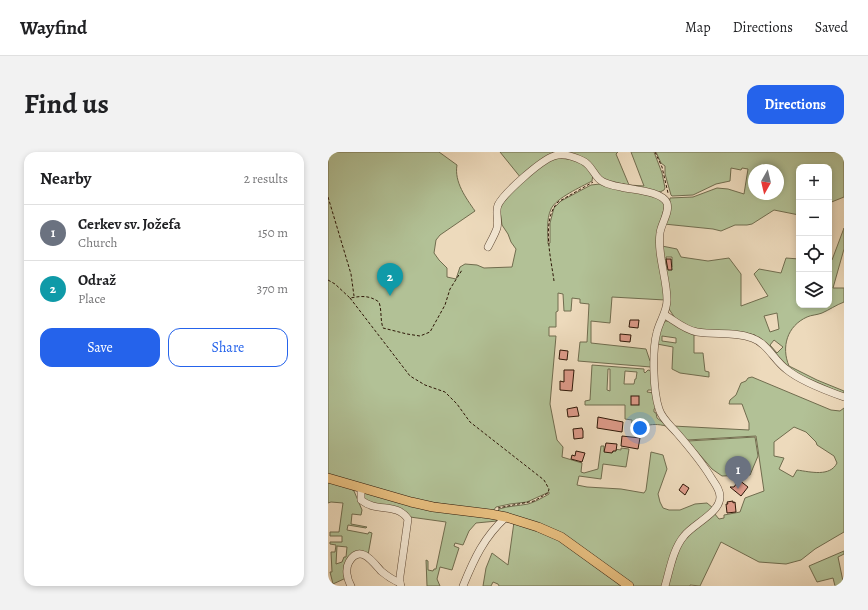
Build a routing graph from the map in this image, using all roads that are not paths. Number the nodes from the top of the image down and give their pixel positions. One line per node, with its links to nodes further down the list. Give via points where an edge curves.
1 (560, 152): 2 (street)
2 (569, 156): 3 (street, via 554,156 543,162 512,188 497,206 497,228); 4 (street, via 584,161 601,180 619,187 655,194 662,197 667,204 660,232 660,252 667,287)
3 (488, 247)
4 (665, 315): 5 (street, via 697,332 738,334 753,338 764,344 784,368 793,374); 13 (street, via 659,324 655,346 654,383 659,409 703,464 718,489 720,502 716,509 685,534 678,544)
5 (844, 397)
6 (328, 478): 7 (main road)
7 (360, 488): 8 (main road, via 411,502); 9 (street, via 361,500 367,505 402,512 408,519)
8 (506, 517): 11 (street, via 493,528 479,550); 12 (main road, via 561,537)
9 (401, 585): 10 (street, via 382,571 372,559 362,554 354,556 348,562 346,572)
10 (351, 586)
11 (463, 586)
12 (629, 586)
13 (665, 586)

